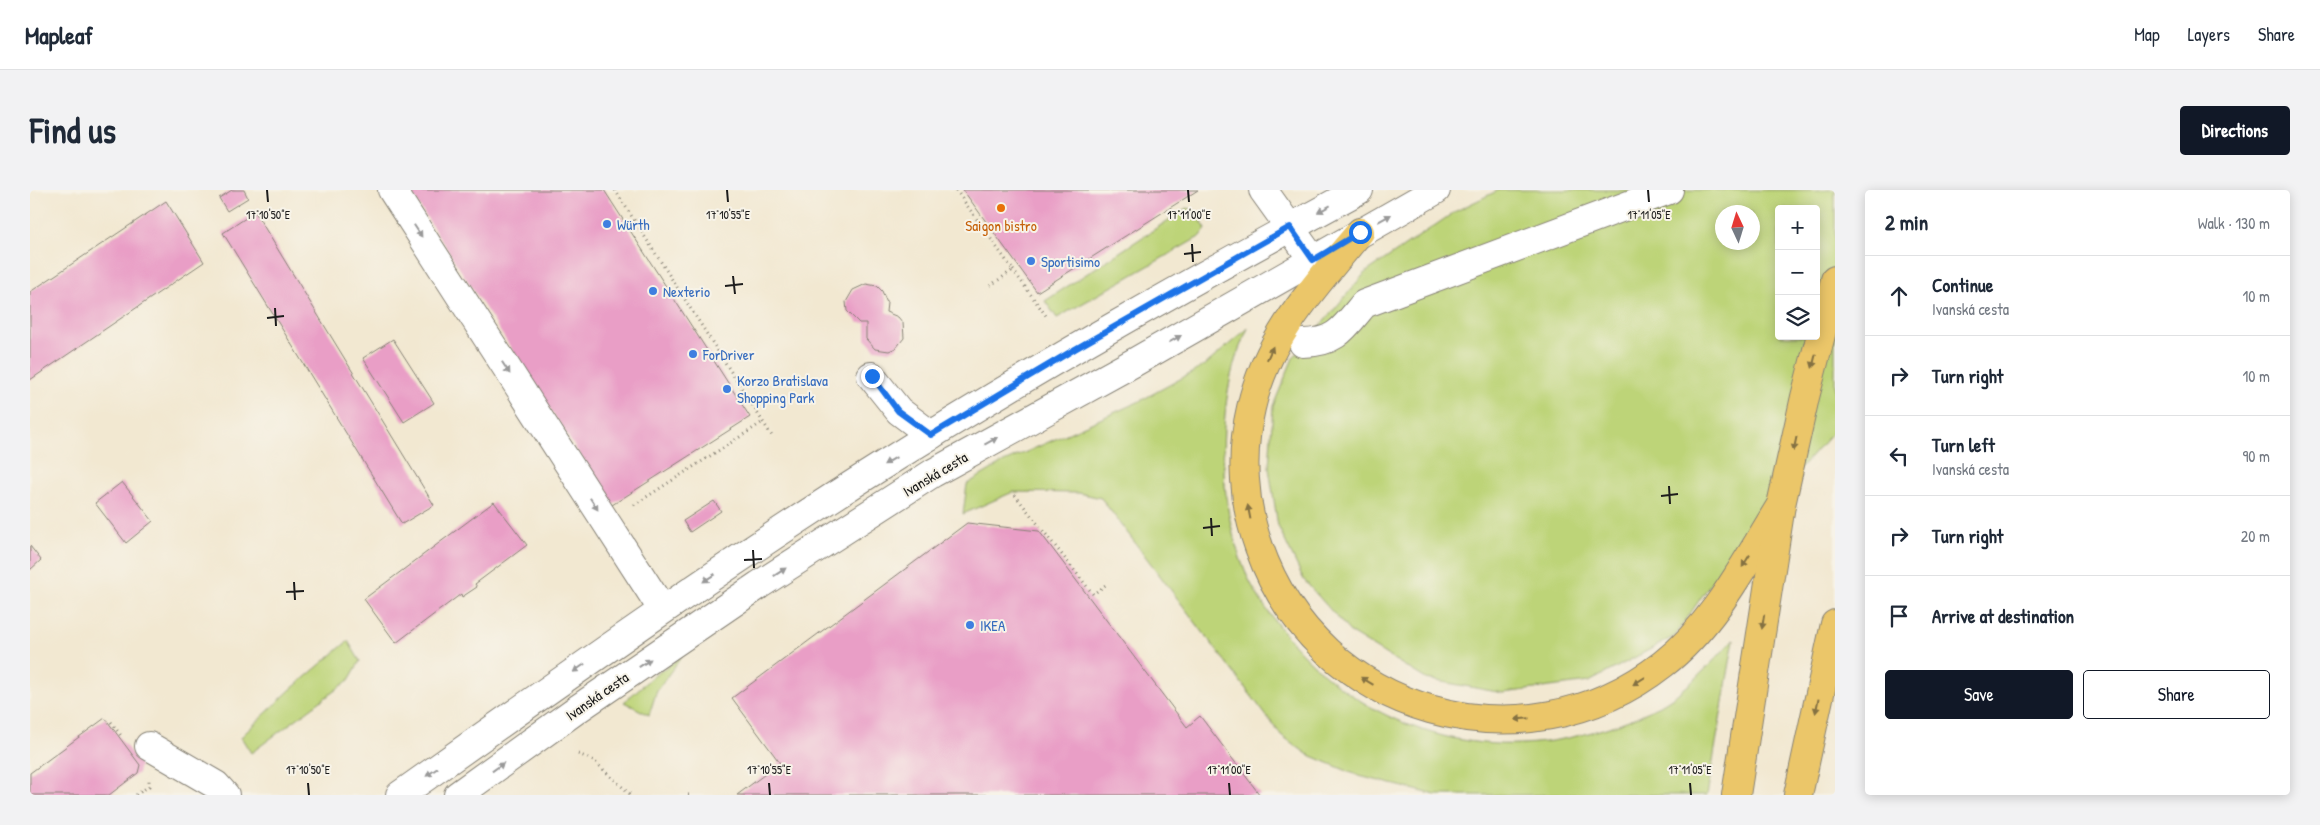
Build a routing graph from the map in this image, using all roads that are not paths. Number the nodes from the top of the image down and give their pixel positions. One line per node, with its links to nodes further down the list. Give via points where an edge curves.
1 (392, 190): 14 (street, one-way to 14)
2 (1263, 190): 6 (street)
3 (1358, 190): 6 (street, one-way to 6)
4 (1436, 190): 7 (street, Ivanská cesta, one-way to 4)
5 (1669, 190): 10 (street, via 1364,304 1340,333 1320,343)
6 (1290, 227): 8 (street); 12 (street)
7 (1360, 232): 8 (street, Ivanská cesta); 13 (highway, one-way to 7, via 1722,598 1695,633 1644,678 1593,704 1541,717 1510,720 1471,718 1428,710 1353,673 1322,648 1277,589 1254,534 1245,468 1250,408 1270,352 1291,315)
8 (1313, 260): 19 (street, Ivanská cesta, one-way to 8, via 760,585 933,473)
9 (1835, 280): 13 (highway, one-way to 13)
10 (1303, 343)
11 (872, 376): 12 (street, via 898,411)
12 (931, 435): 14 (street, one-way to 14)
13 (1781, 505): 20 (highway, one-way to 20)
14 (662, 609): 18 (street, one-way to 18)
15 (1835, 624): 21 (highway, one-way to 21)
16 (149, 746): 17 (street, via 216,785)
17 (226, 795)
18 (400, 795)
19 (458, 795)
20 (1736, 795)
21 (1798, 795)

